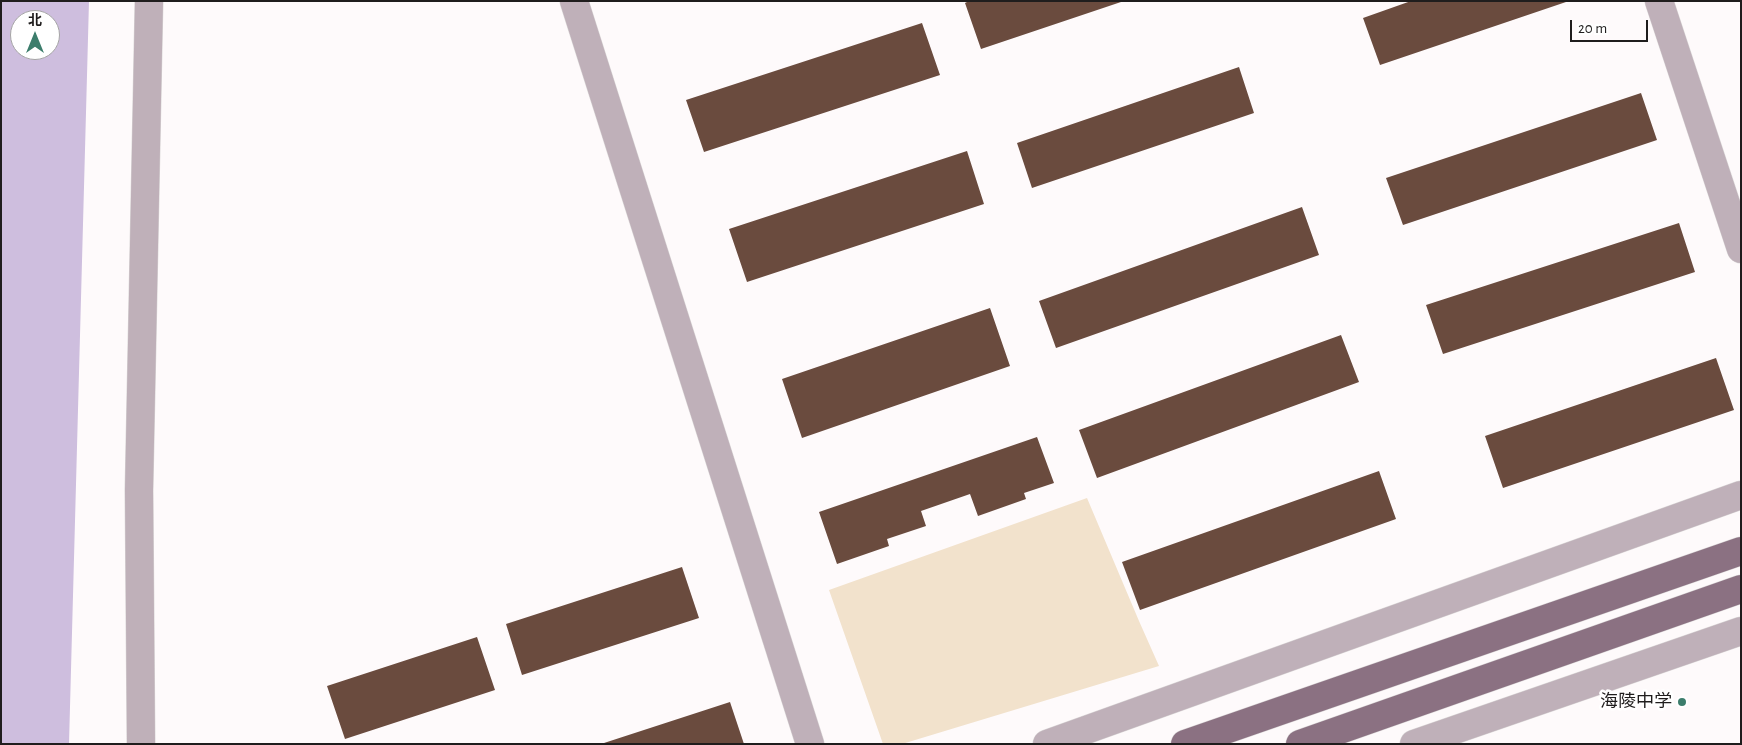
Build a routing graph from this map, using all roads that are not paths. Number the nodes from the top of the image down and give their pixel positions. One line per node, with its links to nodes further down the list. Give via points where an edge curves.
1 (149, 1): 9 (street, via 139,490)
2 (574, 1): 10 (street)
3 (1660, 1): 4 (street)
4 (1741, 249)
5 (1741, 495): 11 (street)
6 (1741, 551): 12 (main road)
7 (1741, 589): 13 (main road)
8 (1741, 631): 14 (street)
9 (141, 744)
10 (810, 744)
11 (1047, 744)
12 (1185, 744)
13 (1300, 744)
14 (1414, 744)

